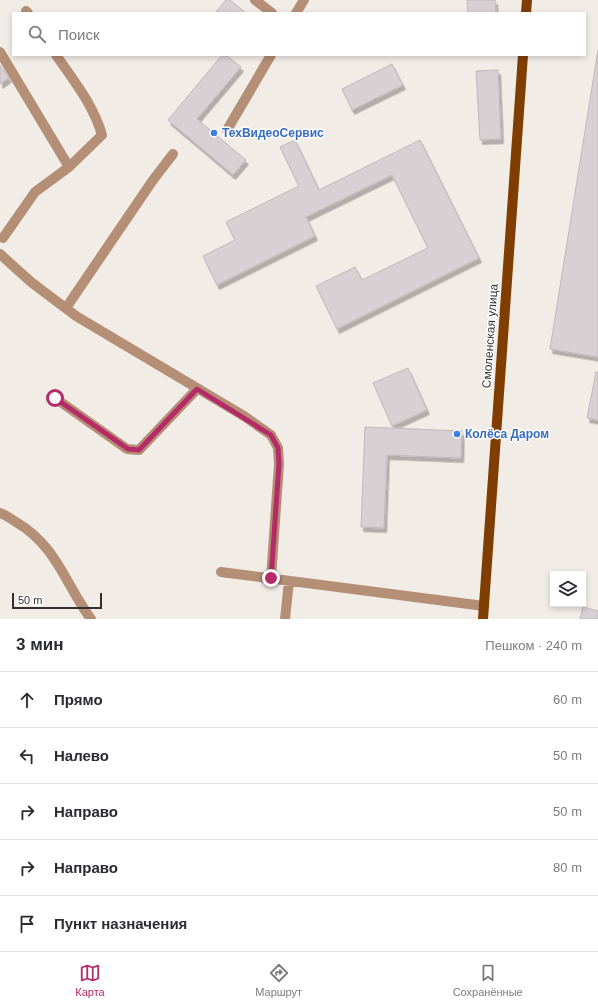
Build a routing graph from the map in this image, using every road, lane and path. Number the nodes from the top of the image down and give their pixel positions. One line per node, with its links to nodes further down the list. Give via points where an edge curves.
1 (255, 0): 4 (street)
2 (304, 0): 5 (street)
3 (526, 0): 6 (main road)
4 (271, 12)
5 (297, 12)
6 (526, 12)
7 (0, 52): 13 (street)
8 (57, 56): 13 (street, via 89,102 102,135)
9 (270, 56): 11 (street)
10 (523, 56): 23 (main road, Смоленская улица)
11 (227, 130)
12 (173, 154): 16 (street)
13 (69, 167): 14 (street, via 35,192)
14 (1, 238)
15 (0, 254): 16 (street, via 31,282)
16 (66, 308): 17 (street)
17 (197, 389): 18 (street, via 139,450 128,449); 21 (street, via 271,435 278,448)
18 (55, 398)
19 (0, 513): 24 (street, via 24,526 47,546)
20 (221, 572): 21 (street)
21 (271, 578): 22 (street)
22 (289, 581): 23 (street); 25 (street)
23 (484, 606): 26 (main road, Смоленская улица)
24 (91, 619)
25 (285, 619)
26 (483, 619)

